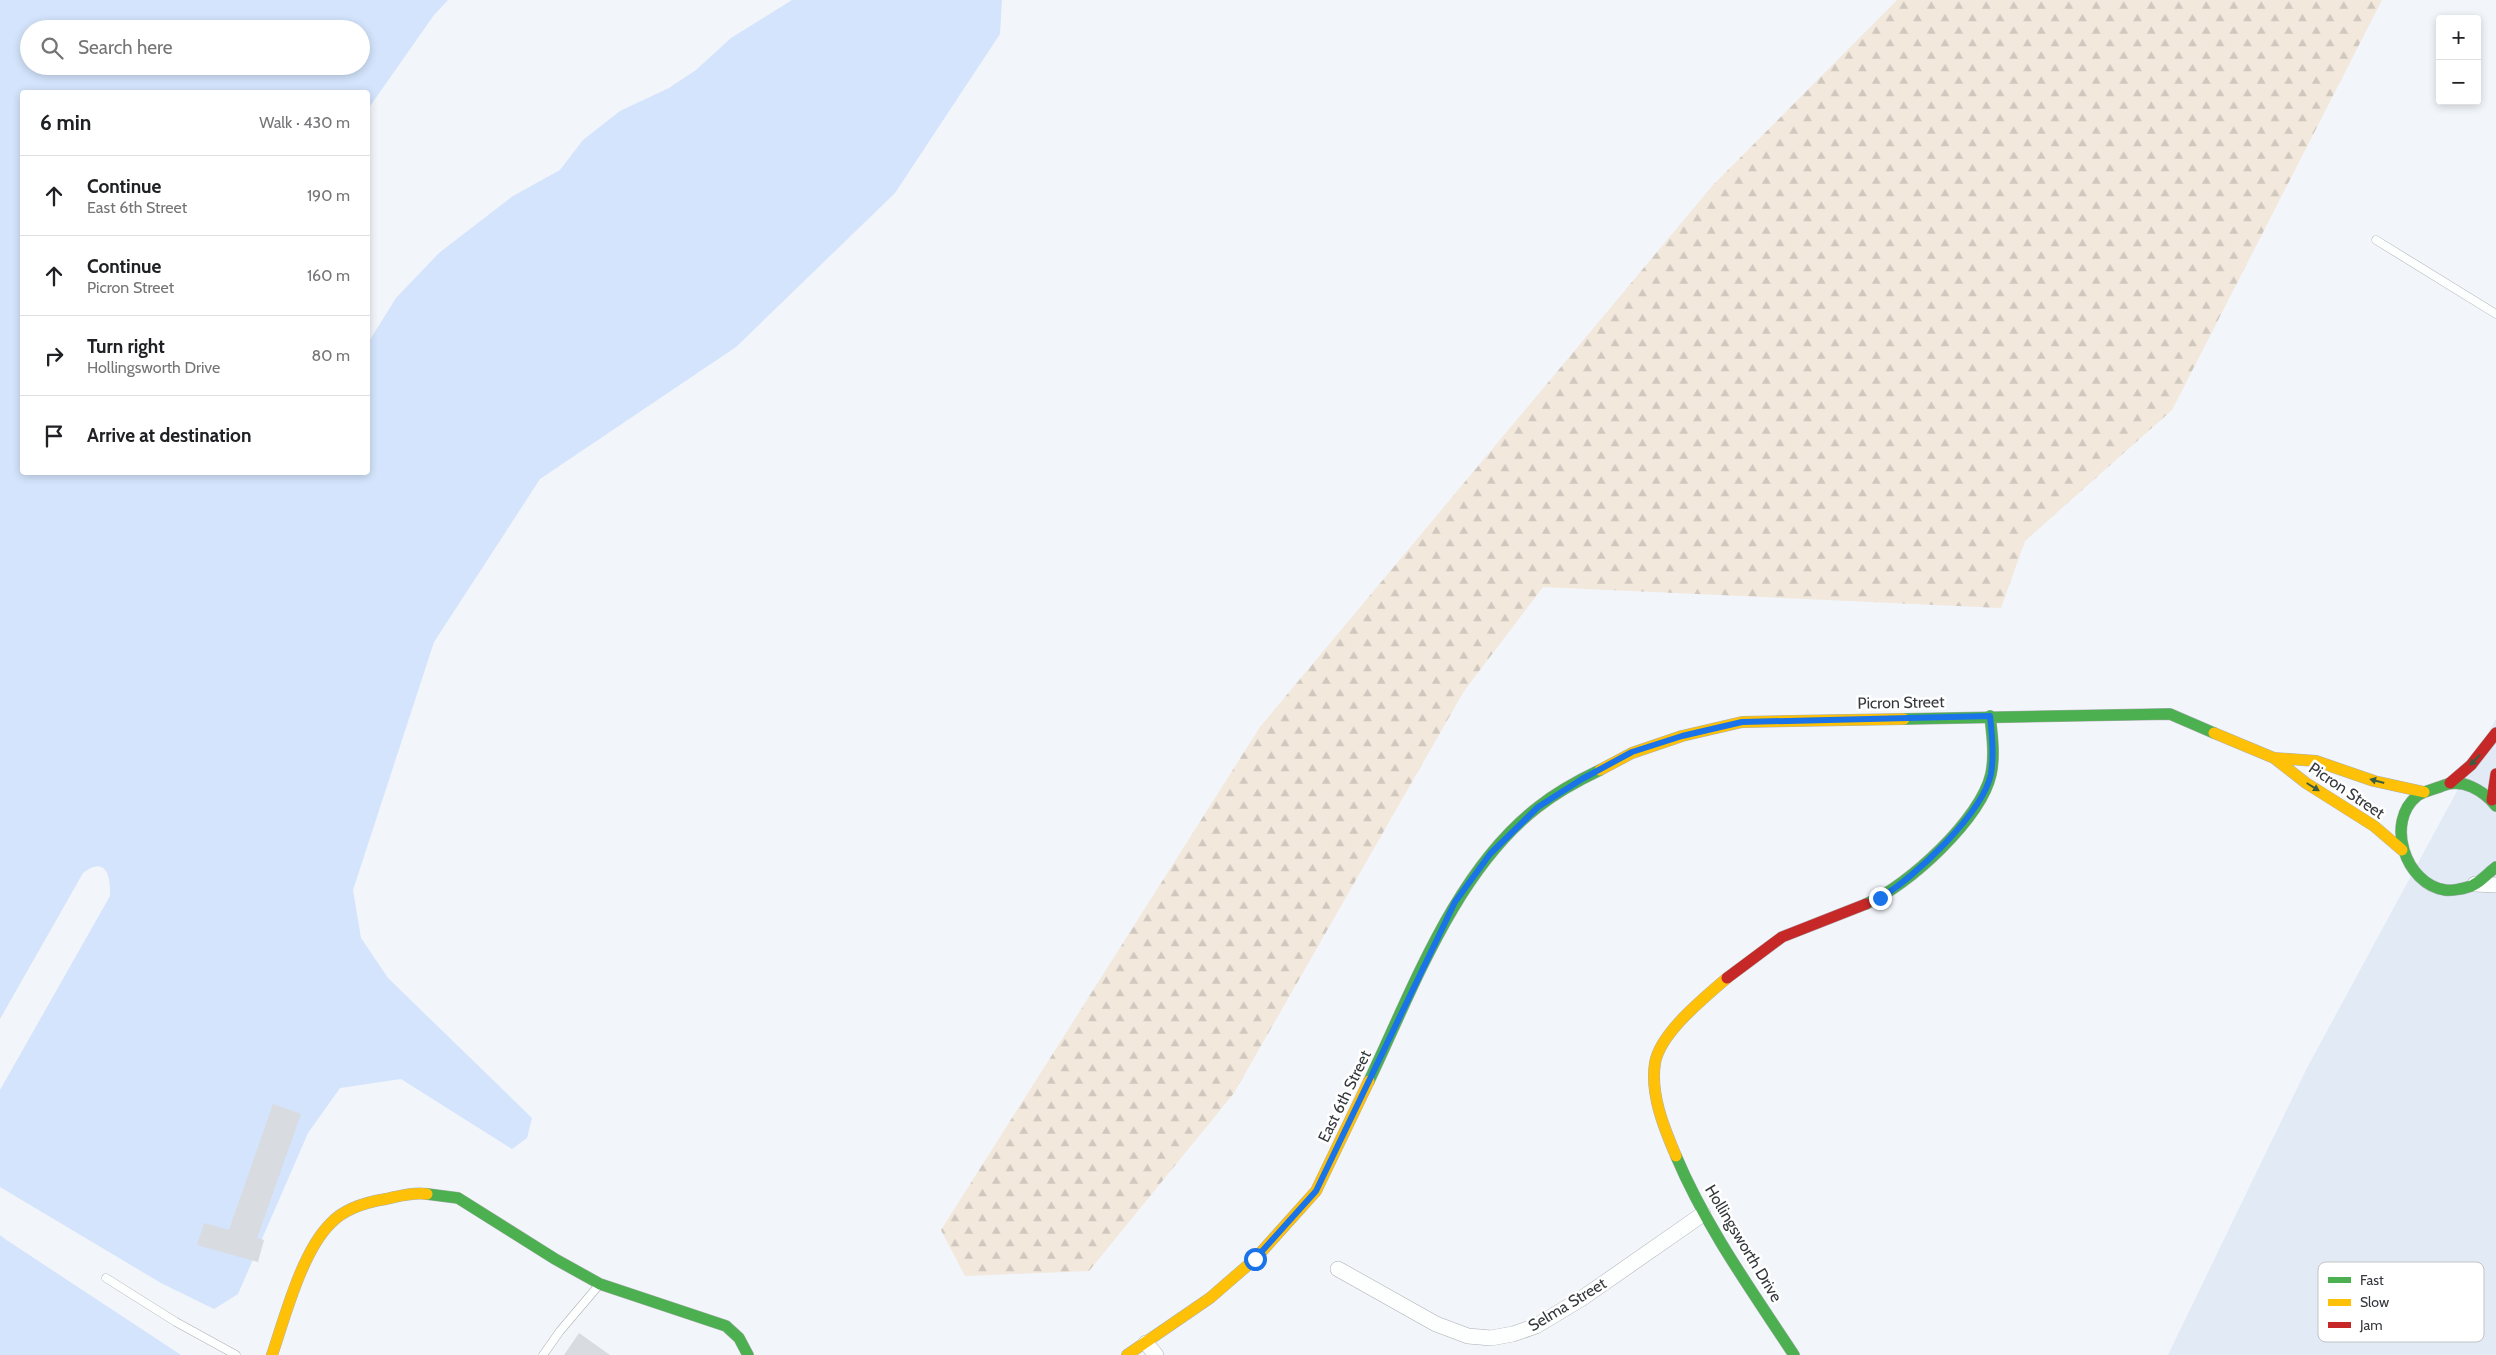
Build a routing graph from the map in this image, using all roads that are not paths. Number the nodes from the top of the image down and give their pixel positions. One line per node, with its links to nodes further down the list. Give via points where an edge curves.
1 (2376, 240): 2 (lane)
2 (2496, 314)
3 (1990, 716): 5 (main road, Picron Street, via 2170,714); 10 (main road, Picron Street, via 1742,722 1632,752); 15 (main road, Hollingsworth Drive, via 1991,773 1988,783 1968,815 1908,880 1880,898 1796,930 1767,947 1737,969 1665,1039 1655,1062 1653,1082 1656,1099 1669,1140)
4 (2496, 733): 7 (main road, one-way to 7, via 2477,758)
5 (2274, 758): 8 (main road, Picron Street, one-way to 5, via 2374,781 2316,761); 11 (main road, Picron Street, one-way to 11, via 2306,783 2374,826)
6 (2496, 774): 9 (main road)
7 (2450, 783): 8 (main road); 9 (main road, via 2473,787)
8 (2424, 792): 11 (main road, via 2414,800 2404,817 2400,837)
9 (2494, 803)
10 (1538, 807): 19 (main road, East 6th Street, via 1490,854 1455,902 1316,1191 1248,1266 1210,1298)
11 (2402, 850): 13 (main road, via 2417,876 2430,885 2453,889)
12 (2496, 867): 13 (main road)
13 (2476, 884): 14 (street)
14 (2496, 885)
15 (1703, 1214): 16 (street, Selma Street, via 1581,1299 1536,1326 1491,1338 1468,1336 1436,1324); 26 (main road, Hollingsworth Drive)
16 (1338, 1268)
17 (106, 1278): 20 (lane)
18 (600, 1284): 21 (main road, via 458,1198 418,1193 363,1203 331,1222 312,1248); 22 (lane); 23 (main road, via 726,1326 739,1338)
19 (1146, 1343): 24 (main road, East 6th Street); 25 (street)
20 (236, 1355)
21 (272, 1355)
22 (543, 1355)
23 (748, 1355)
24 (1126, 1355)
25 (1156, 1355)
26 (1794, 1355)

